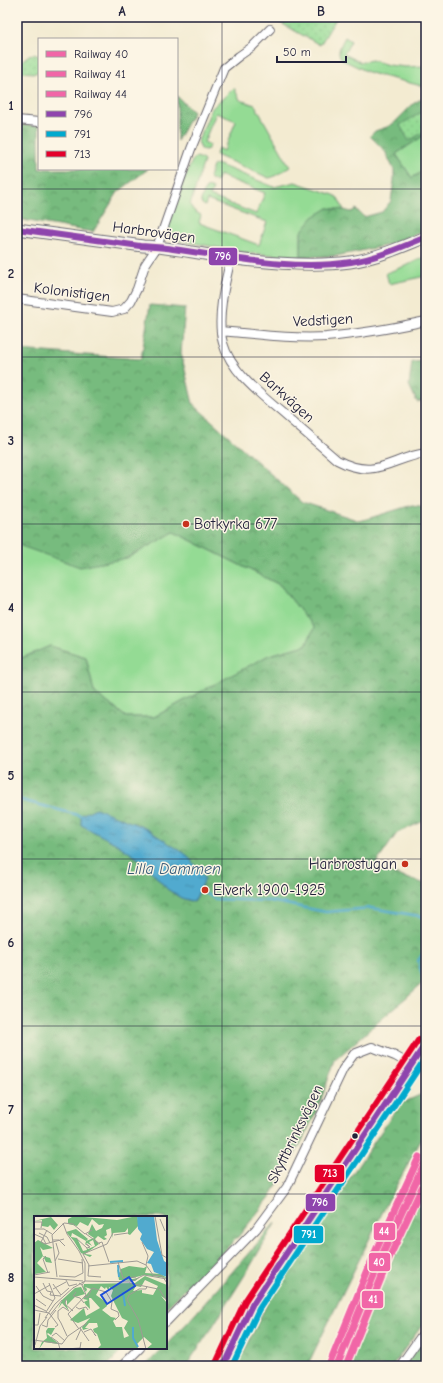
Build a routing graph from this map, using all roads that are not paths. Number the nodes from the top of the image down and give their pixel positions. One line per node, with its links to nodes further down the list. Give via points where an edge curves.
1 (270, 29): 6 (street, Kolonistigen, via 252,48 224,68 191,149)
2 (17, 120): 3 (street)
3 (38, 122)
4 (17, 229): 6 (street, Harbrovägen)
5 (426, 237): 7 (street, Harbrovägen, via 351,262 317,265)
6 (157, 247): 7 (street, Harbrovägen); 8 (street, Kolonistigen, via 145,265 131,301 124,309 112,312)
7 (231, 258): 10 (street, Barkvägen, via 223,294)
8 (17, 299)
9 (426, 321): 10 (street, Vedstigen, via 396,328 325,337)
10 (222, 331): 11 (street, Barkvägen, via 223,343 239,371 337,460 363,469 380,468)
11 (426, 453)
12 (426, 1043): 13 (main road)
13 (410, 1065): 14 (street, Skyttbrinksvägen, via 372,1047 354,1054 343,1069 287,1187 256,1229); 18 (main road, via 252,1305)
14 (167, 1321)
15 (426, 1329): 19 (street)
16 (139, 1349): 17 (street)
17 (122, 1366)
18 (223, 1366)
19 (400, 1366)

